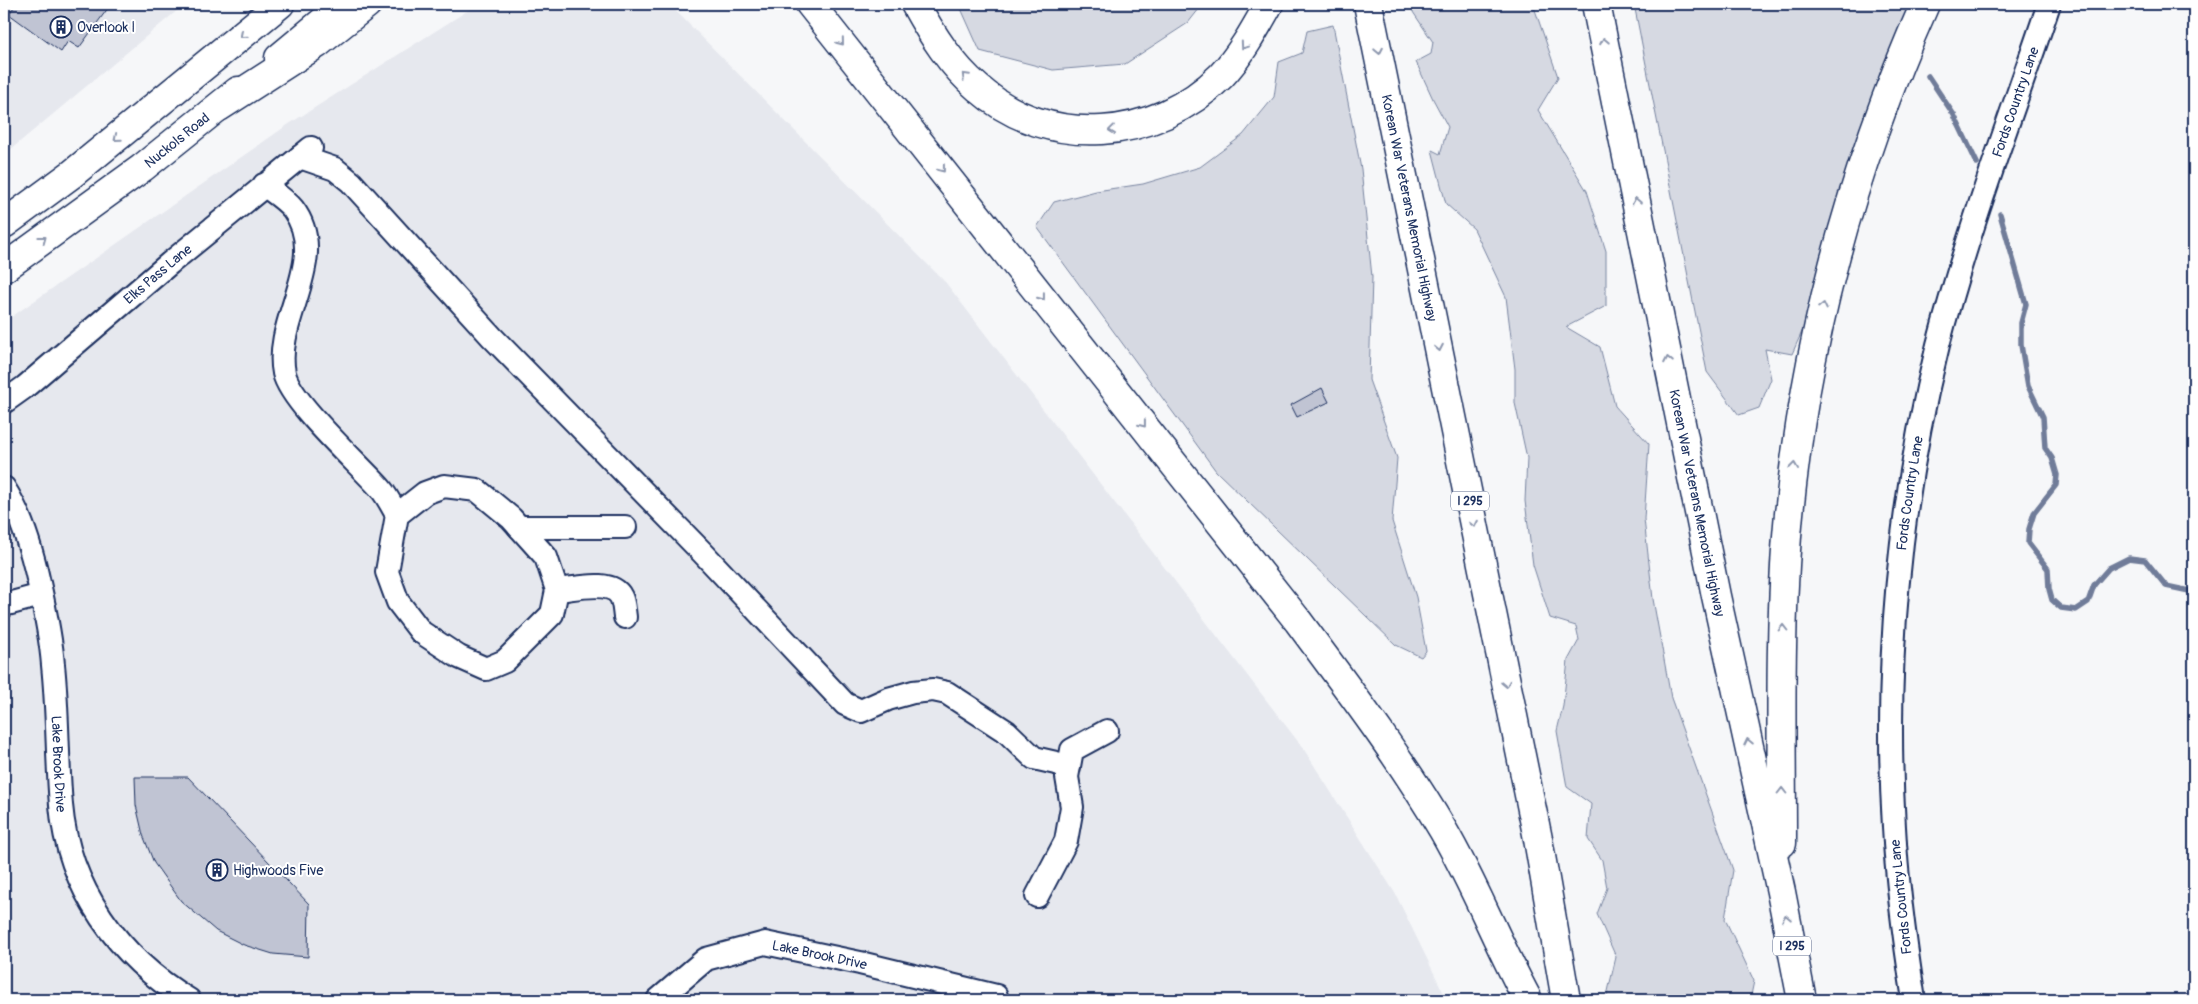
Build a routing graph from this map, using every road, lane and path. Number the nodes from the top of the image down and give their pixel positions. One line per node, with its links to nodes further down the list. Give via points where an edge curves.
1 (280, 4): 13 (main road, one-way to 13, via 72,174)
2 (344, 4): 11 (main road, Nuckols Road)
3 (367, 4): 11 (main road, via 317,44)
4 (810, 4): 31 (main road, one-way to 31, via 1286,606 1376,725 1444,832)
5 (915, 4): 6 (main road, one-way to 5, via 1231,64 1184,105 1133,126 1088,131 1037,122 992,100 944,52)
6 (1270, 4)
7 (1368, 4): 32 (main road, Korean War Veterans Memorial Highway / I 295, one-way to 32, via 1536,830)
8 (1596, 4): 26 (main road, Korean War Veterans Memorial Highway / I 295, one-way to 8, via 1716,596)
9 (1925, 4): 26 (main road, one-way to 9, via 1783,596 1796,452 1807,382 1830,275 1853,196 1883,106)
10 (2049, 4): 34 (street, Fords Country Lane, via 1969,240 1939,344 1908,500 1898,582 1891,731 1898,878)
11 (219, 107): 14 (main road, Nuckols Road, one-way to 11, via 142,168)
12 (264, 185): 15 (street, Elks Pass Lane, via 25,388); 17 (street, via 292,207 304,227 307,248 284,333 284,376 298,400 382,491); 25 (street, Elks Pass Lane, via 307,152 351,182 492,337 845,704 861,711 913,692 933,690 947,693 1007,732 1034,758)
13 (4, 224)
14 (4, 268)
15 (4, 402)
16 (4, 488): 21 (street, Lake Brook Drive, via 34,560)
17 (397, 515): 19 (street, via 425,493 444,486 477,490); 20 (street, via 387,572 398,602 422,632 459,657 486,669 505,661 552,614)
18 (625, 526): 19 (street)
19 (519, 527): 20 (street, via 546,557)
20 (557, 590): 23 (street, via 601,585 615,589 622,598)
21 (41, 596): 22 (street); 29 (street, Lake Brook Drive, via 53,664 61,806 74,864 88,897 108,930 155,978)
22 (4, 605)
23 (625, 617)
24 (1106, 731): 25 (street, via 1072,750)
25 (1069, 766): 27 (street, via 1067,777 1072,806 1066,841)
26 (1781, 892): 33 (main road, Korean War Veterans Memorial Highway / I 295, one-way to 26)
27 (1036, 896)
28 (996, 996): 30 (street, Lake Brook Drive, via 765,943 706,960)
29 (189, 1000)
30 (658, 1000)
31 (1528, 1000)
32 (1566, 1000)
33 (1802, 1000)
34 (1914, 1000)

